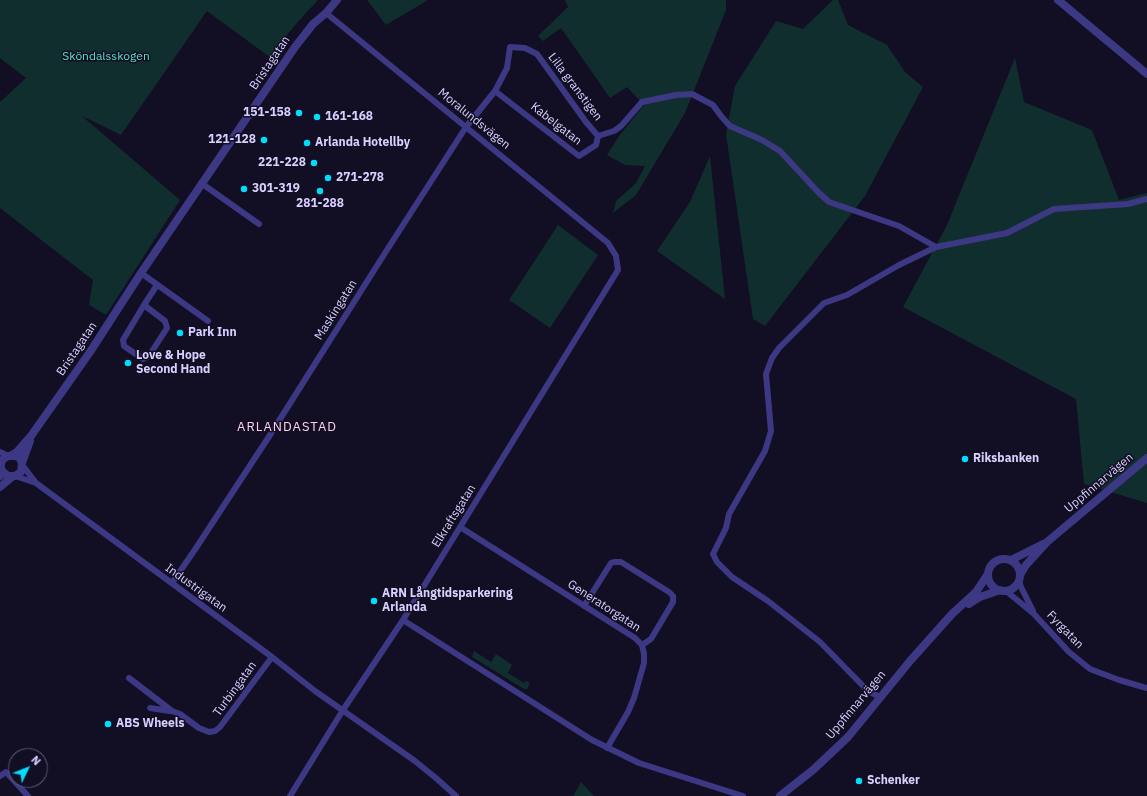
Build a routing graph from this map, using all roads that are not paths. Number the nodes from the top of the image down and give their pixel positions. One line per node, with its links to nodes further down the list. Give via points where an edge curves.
1 (337, 0): 3 (street, Bristagatan)
2 (1058, 0): 5 (street)
3 (326, 13): 7 (street, Moralundsvägen); 9 (street, Bristagatan, via 313,24 295,47)
4 (510, 47): 6 (street, Maskingatan, via 507,68); 8 (street, Lilla granstigen, via 525,48 537,54)
5 (1147, 74)
6 (495, 91): 7 (street, Maskingatan); 8 (street, Kabelgatan, via 579,156 596,145)
7 (466, 127): 12 (street, Moralundsvägen); 32 (street, Maskingatan)
8 (598, 136): 13 (street, via 621,126 642,102 692,94 713,104 730,126 780,151 829,202 899,226)
9 (201, 183): 11 (street); 14 (street, Bristagatan)
10 (1147, 199): 13 (street, via 1128,204 1054,209 1007,233)
11 (259, 224)
12 (608, 243): 27 (street, Elkraftsgatan, via 616,256 618,270)
13 (936, 247): 42 (street, via 847,295 824,303 779,348 766,374 771,431 765,451 729,514 726,528 713,554 717,562 732,577 768,601 820,642 868,691)
14 (141, 273): 15 (street); 18 (street, Bristagatan)
15 (157, 284): 16 (street); 17 (street)
16 (144, 306): 16 (street, via 123,340 124,346 143,359 149,356 167,328 165,321)
17 (208, 321)
18 (32, 436): 20 (street, Bristagatan); 22 (street, Bristagatan)
19 (0, 452): 20 (street)
20 (10, 455): 22 (street, via 19,458); 23 (street, Bristagatan, via 2,460)
21 (1147, 458): 28 (street, Uppfinnarvägen)
22 (23, 465): 24 (street, Bristagatan, via 21,472); 25 (street, Industrigatan)
23 (1, 467): 24 (street, Bristagatan, via 5,474)
24 (13, 477): 25 (street, Industrigatan); 26 (street, Bristagatan)
25 (36, 483): 32 (street, Industrigatan)
26 (0, 487)
27 (460, 526): 34 (street, Generatorgatan); 36 (street, Elkraftsgatan)
28 (1047, 542): 29 (street, Uppfinnarvägen); 31 (street, Uppfinnarvägen, via 1026,565)
29 (1011, 560): 30 (street, via 993,563); 31 (street, via 1019,569)
30 (988, 574): 33 (street, via 992,585); 37 (street, Uppfinnarvägen, via 976,592)
31 (1019, 578): 33 (street, via 1014,586); 35 (street, Fyrgatan)
32 (172, 583): 39 (street, Industrigatan)
33 (1002, 590): 35 (street, Fyrgatan); 37 (street, Uppfinnarvägen, via 980,597)
34 (584, 606): 38 (street, Generatorgatan, via 635,638); 38 (street, via 614,562 622,562 669,592 673,596 673,602 651,639)
35 (1034, 614): 41 (street, Fyrgatan, via 1069,652 1090,669)
36 (403, 620): 44 (street, Elkraftsgatan); 46 (street)
37 (945, 623): 42 (street, Uppfinnarvägen)
38 (642, 646): 46 (street, Generatorgatan, via 644,663 636,691 628,712)
39 (272, 657): 44 (street, Industrigatan); 45 (street, Turbingatan, via 215,731 204,731)
40 (129, 678): 45 (street, Turbingatan)
41 (1147, 688)
42 (880, 697): 52 (street, Uppfinnarvägen, via 832,753)
43 (150, 708): 45 (street, Turbingatan)
44 (343, 710): 49 (street, Elkraftsgatan); 50 (street, Industrigatan, via 415,762)
45 (172, 711)
46 (607, 748): 51 (street, via 658,770)
47 (0, 776): 48 (street, via 6,772)
48 (28, 796)
49 (290, 796)
50 (456, 796)
51 (743, 796)
52 (780, 796)

